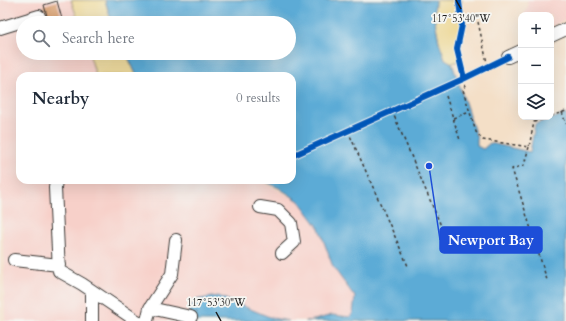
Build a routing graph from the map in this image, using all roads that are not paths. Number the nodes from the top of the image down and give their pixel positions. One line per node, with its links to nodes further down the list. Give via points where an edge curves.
1 (16, 23): 2 (street)
2 (0, 28)
3 (566, 29): 4 (street)
4 (554, 35)
5 (518, 52): 6 (street)
6 (508, 57)
7 (59, 186): 12 (street)
8 (260, 207): 10 (street, via 278,210 291,223 294,242)
9 (176, 240): 14 (street, via 172,274)
10 (282, 253)
11 (14, 260): 12 (street)
12 (59, 265): 13 (street, via 59,271)
13 (92, 291): 16 (street); 17 (street)
14 (150, 308): 15 (street); 18 (street)
15 (191, 317)
16 (92, 321)
17 (137, 321)
18 (148, 321)

